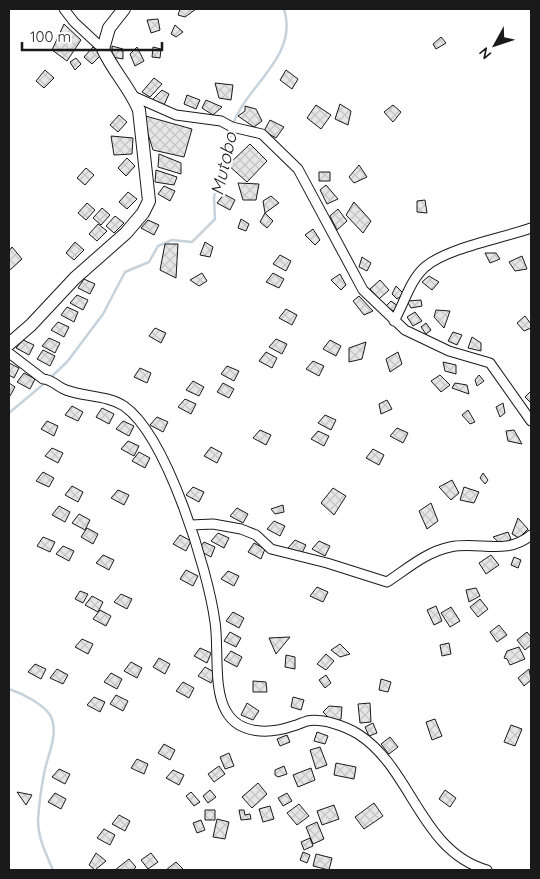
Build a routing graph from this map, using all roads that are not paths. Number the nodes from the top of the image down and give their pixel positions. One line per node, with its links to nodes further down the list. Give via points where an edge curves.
1 (64, 9): 3 (street)
2 (124, 9): 3 (main road, via 109,28)
3 (103, 49): 4 (main road)
4 (133, 96): 6 (street, via 176,115 221,121 262,134 298,169 363,290); 7 (main road, via 138,110 149,201 126,233)
5 (531, 228): 6 (street, via 441,257 424,268)
6 (394, 321): 9 (street, via 405,330 449,351 490,363)
7 (9, 344)
8 (9, 353): 10 (street, via 43,379 64,390 123,406 141,424 152,442)
9 (531, 421)
10 (191, 525): 11 (street, via 213,524 241,529 271,549 387,582 430,553 452,547 503,548 522,542); 12 (street, via 215,621 220,698 226,712 239,725 252,731 273,731 314,721 352,730 380,753 424,820 445,844 460,857)
11 (531, 535)
12 (487, 870)

